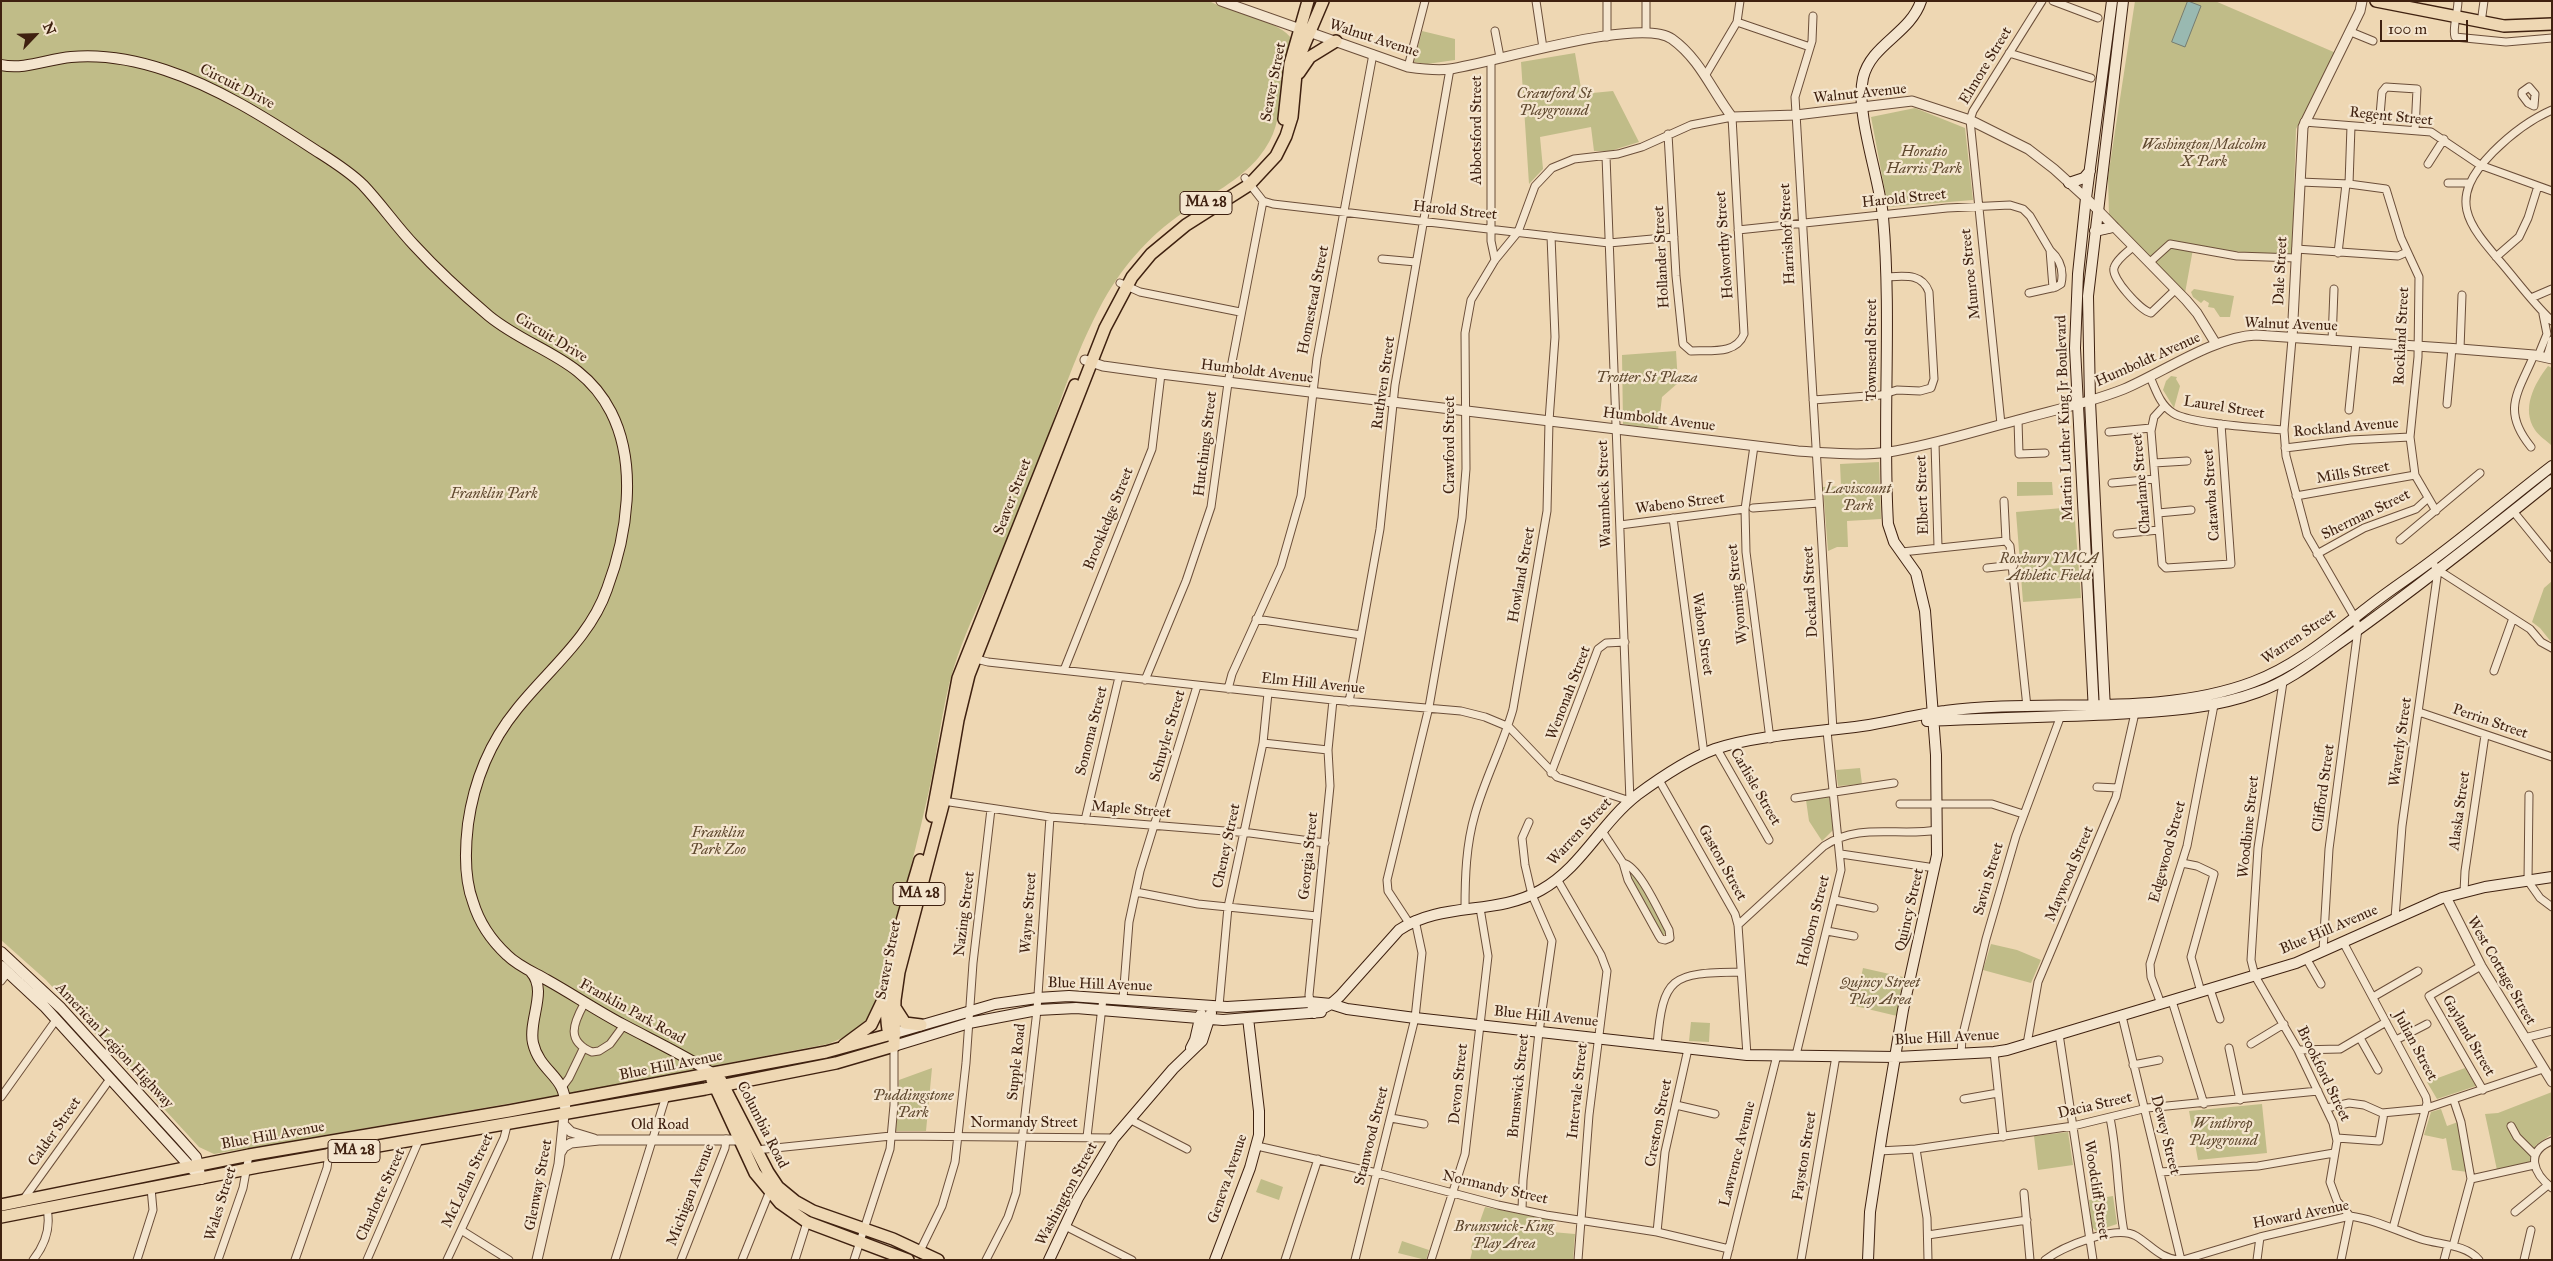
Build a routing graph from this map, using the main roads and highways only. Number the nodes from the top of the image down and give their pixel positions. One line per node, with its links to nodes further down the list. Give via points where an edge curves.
1 (1308, 1): 8 (main road, MA 28)
2 (1324, 1): 8 (main road, MA 28)
3 (1920, 1): 21 (main road, Townsend Street, via 1912,19 1868,62 1863,79 1863,107 1883,216 1888,524 1894,542 1916,573 1923,596)
4 (2112, 1): 12 (main road, Martin Luther King Jr Boulevard)
5 (2124, 1): 16 (main road, Martin Luther King Jr Boulevard)
6 (2376, 1): 7 (main road, via 2481,23 2516,27)
7 (2552, 24)
8 (1305, 31): 11 (main road, Seaver Street / MA 28); 13 (main road, Seaver Street / MA 28, via 1290,64 1280,134)
9 (1336, 41): 11 (main road, via 1307,60)
10 (1, 65): 26 (main road, Circuit Drive, via 20,67 78,57 118,58 178,75 255,112 343,168 363,185 432,263 481,309 516,336 574,366 587,377 611,411 622,442 627,497 608,587 590,623 502,729 480,772 469,820 467,869 475,909 502,950)
11 (1295, 81): 13 (main road, Seaver Street / MA 28, via 1294,107 1286,136 1276,156)
12 (2090, 171): 14 (main road, via 2084,178); 20 (main road, Martin Luther King Jr Boulevard, via 2077,296 2077,405)
13 (1247, 182): 22 (main road, Seaver Street / MA 28, via 1191,213 1157,239 1134,263 1124,285 1103,315 1088,361 971,657)
14 (2069, 183)
15 (2113, 227): 16 (main road)
16 (2095, 232): 19 (main road, Martin Luther King Jr Boulevard, via 2088,296 2090,401)
17 (2552, 466): 19 (main road, Warren Street, via 2431,561 2276,673 2248,684 2191,698)
18 (2552, 480): 19 (main road, Warren Street, via 2438,570 2283,682 2251,695 2188,710 2135,713)
19 (2105, 709): 20 (main road, Warren Street)
20 (2094, 710): 21 (main road, Warren Street, via 2060,718); 21 (main road, Warren Street, via 1989,707)
21 (1933, 717): 30 (main road, Warren Street, via 1770,738 1704,754 1630,801 1557,879 1532,895 1512,902 1442,912 1412,921 1399,930); 42 (main road, Quincy Street, via 1937,830 1935,868)
22 (940, 801): 27 (main road, Seaver Street / MA 28); 31 (main road, Seaver Street / MA 28)
23 (2552, 877): 42 (main road, Blue Hill Avenue, via 2446,897 2323,951 2255,976 2007,1050)
24 (1, 952): 35 (main road, American Legion Highway)
25 (5, 969): 38 (main road, American Legion Highway)
26 (528, 970): 28 (main road, Circuit Drive); 29 (main road, via 537,983)
27 (888, 979): 40 (main road, Seaver Street, via 886,1014); 41 (main road, MA 28, via 879,1013 871,1025 851,1041)
28 (563, 991): 29 (main road, via 547,988); 43 (main road, Franklin Park Road)
29 (536, 1003): 45 (main road, via 532,1027 536,1051 545,1068 563,1086)
30 (1331, 1004): 32 (main road, Blue Hill Avenue); 33 (main road, Blue Hill Avenue); 34 (main road, Warren Street)
31 (894, 1006): 39 (main road, via 899,1018); 40 (main road, Seaver Street / MA 28)
32 (1211, 1006): 37 (main road, Washington Street); 39 (main road, Blue Hill Avenue, via 1059,996 970,1010)
33 (1347, 1009): 34 (main road, Blue Hill Avenue); 42 (main road, Blue Hill Avenue, via 1747,1055)
34 (1314, 1012): 36 (main road, Blue Hill Avenue)
35 (67, 1015): 38 (main road); 47 (main road, American Legion Highway, via 196,1157)
36 (1248, 1018): 37 (main road, Blue Hill Avenue); 54 (main road, Geneva Avenue, via 1260,1122 1257,1146)
37 (1205, 1019): 40 (main road, Blue Hill Avenue, via 1076,1008 1037,1010); 53 (main road, Washington Street, via 1189,1051 1114,1138 1085,1185)
38 (56, 1020): 47 (main road, American Legion Highway)
39 (921, 1025): 40 (main road, Blue Hill Avenue)
40 (893, 1038): 41 (main road, Blue Hill Avenue); 44 (main road, Blue Hill Avenue / MA 28, via 836,1062)
41 (826, 1052): 43 (main road, Blue Hill Avenue / MA 28)
42 (1896, 1057): 55 (main road, Quincy Street, via 1870,1212)
43 (712, 1074): 44 (main road, Columbia Road); 45 (main road, Blue Hill Avenue / MA 28)
44 (719, 1086): 46 (main road, Blue Hill Avenue / MA 28); 51 (main road, Columbia Road, via 755,1173 769,1193 807,1222); 52 (main road, Columbia Road, via 771,1177 795,1201)
45 (565, 1101): 46 (main road); 47 (main road, Blue Hill Avenue / MA 28)
46 (564, 1120): 48 (main road, Blue Hill Avenue / MA 28, via 508,1125)
47 (194, 1166): 48 (main road, American Legion Highway); 49 (main road, Blue Hill Avenue / MA 28)
48 (201, 1179): 50 (main road, Blue Hill Avenue / MA 28)
49 (1, 1205)
50 (1, 1217)
51 (908, 1260)
52 (938, 1260)
53 (1049, 1260)
54 (1215, 1260)
55 (1868, 1260)

